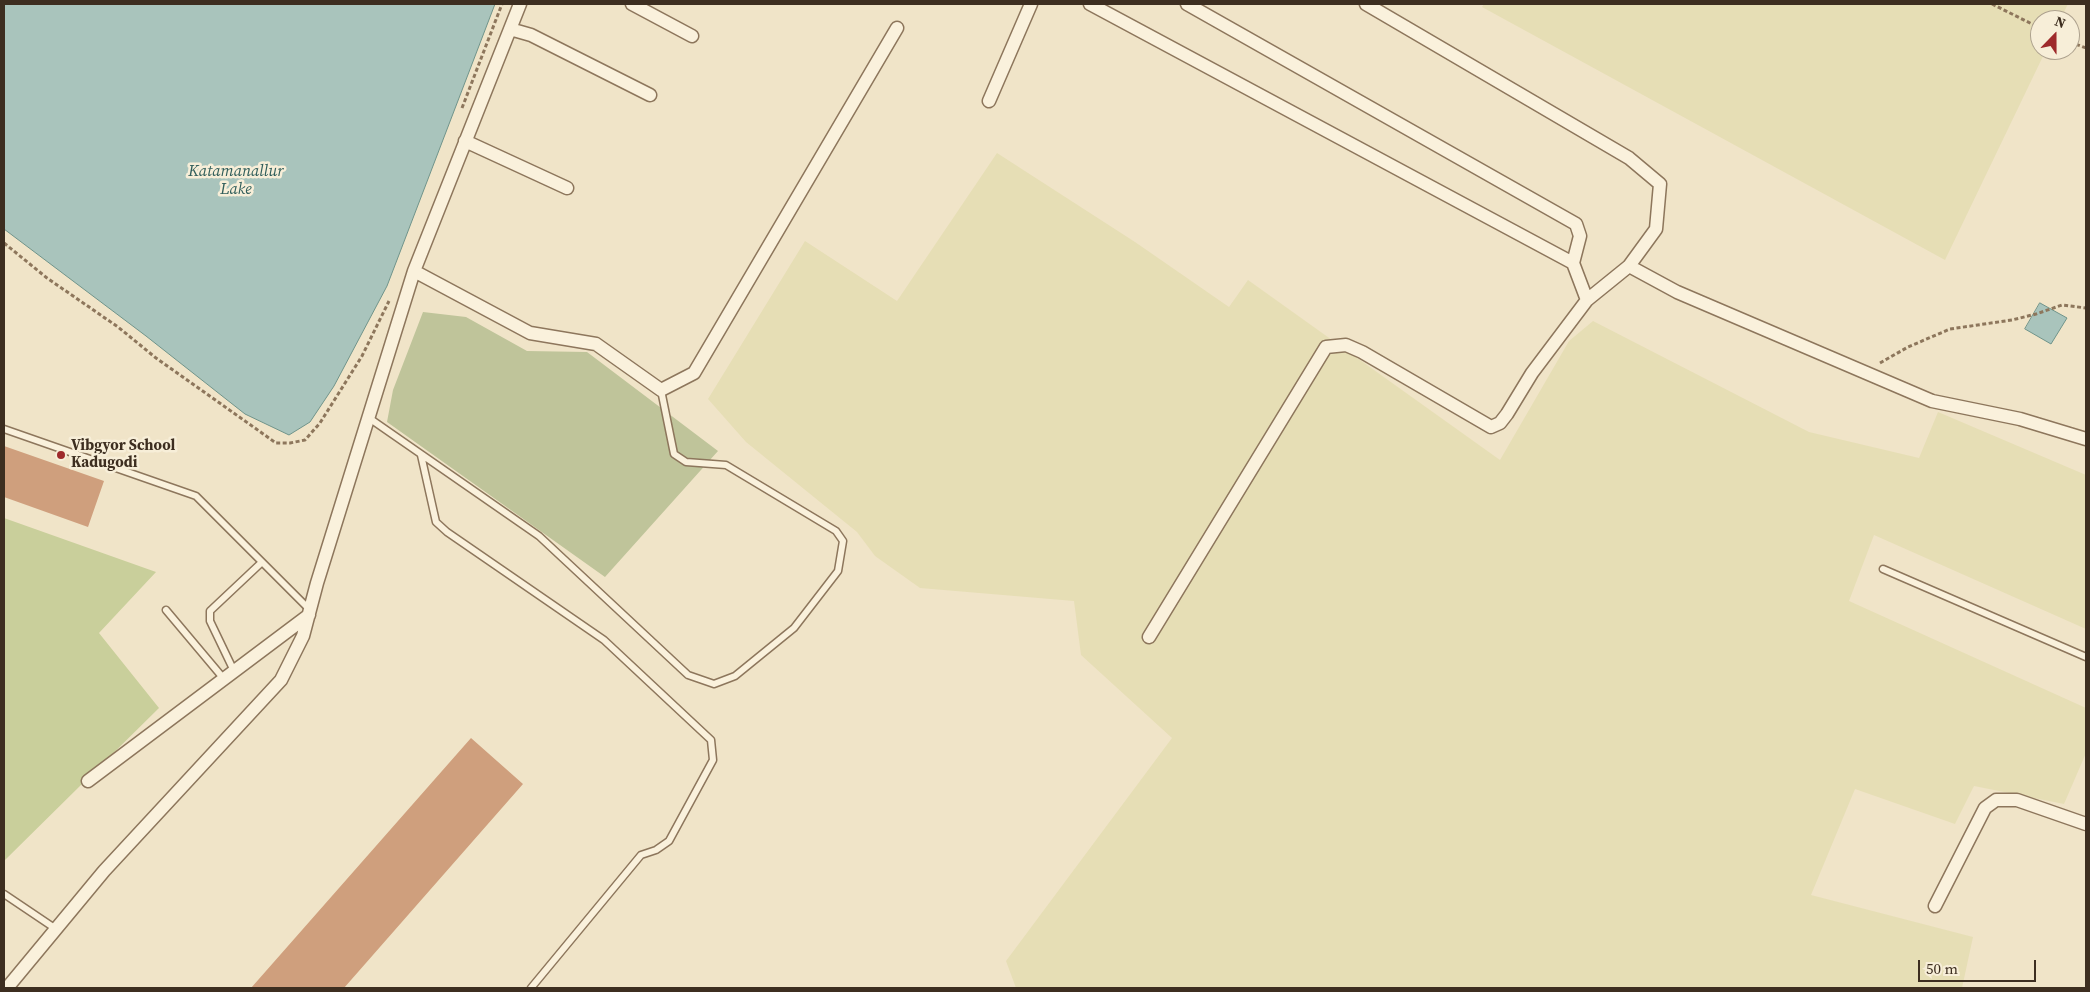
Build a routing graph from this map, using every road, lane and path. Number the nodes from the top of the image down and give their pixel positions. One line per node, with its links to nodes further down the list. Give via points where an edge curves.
1 (502, 4): 15 (path)
2 (520, 4): 11 (street)
3 (632, 4): 12 (street)
4 (1031, 4): 14 (street)
5 (1090, 4): 19 (street)
6 (1187, 4): 19 (street, via 1576,224 1580,236)
7 (1366, 4): 20 (street, via 1628,158 1660,184 1656,229)
8 (1992, 4): 9 (path)
9 (2030, 23)
10 (897, 28): 26 (street, via 694,373)
11 (510, 29): 13 (street, via 531,35); 16 (street)
12 (692, 36)
13 (650, 95)
14 (989, 101)
15 (461, 109)
16 (465, 141): 17 (street); 21 (street)
17 (567, 188)
18 (4, 243): 22 (path, via 47,278 276,443 306,440 320,423 362,356)
19 (1573, 263): 23 (street)
20 (1628, 266): 23 (street); 25 (street, via 1677,292)
21 (414, 271): 26 (street, via 530,333 596,344); 27 (street)
22 (392, 292)
23 (1588, 300): 35 (street, via 1536,367 1507,414 1500,423 1491,427 1362,352 1346,345 1326,347)
24 (2086, 308): 25 (path, via 2062,305 2012,320 1950,329 1908,347 1884,362)
25 (1854, 368): 29 (street, via 1932,401 2020,418)
26 (661, 390): 30 (lane, via 674,454 686,462 726,465 836,531 843,541 838,572 794,628 735,676 714,684 688,675 539,536)
27 (368, 418): 30 (lane); 34 (street)
28 (4, 429): 31 (lane, via 196,496)
29 (2086, 438)
30 (421, 455): 45 (lane, via 436,522 604,640 711,740 713,760 669,841 641,855)
31 (261, 563): 34 (lane); 37 (lane, via 210,611 210,621)
32 (1883, 569): 36 (lane)
33 (166, 610): 38 (lane)
34 (309, 613): 37 (street); 43 (street, via 303,636 281,680 104,871)
35 (1149, 637)
36 (2086, 657)
37 (234, 671): 38 (street)
38 (224, 679): 39 (street)
39 (88, 781)
40 (2086, 824): 42 (street, via 2017,800 1996,800 1985,808)
41 (4, 894): 43 (lane)
42 (1935, 906)
43 (56, 929): 44 (street)
44 (6, 988)
45 (531, 988)

